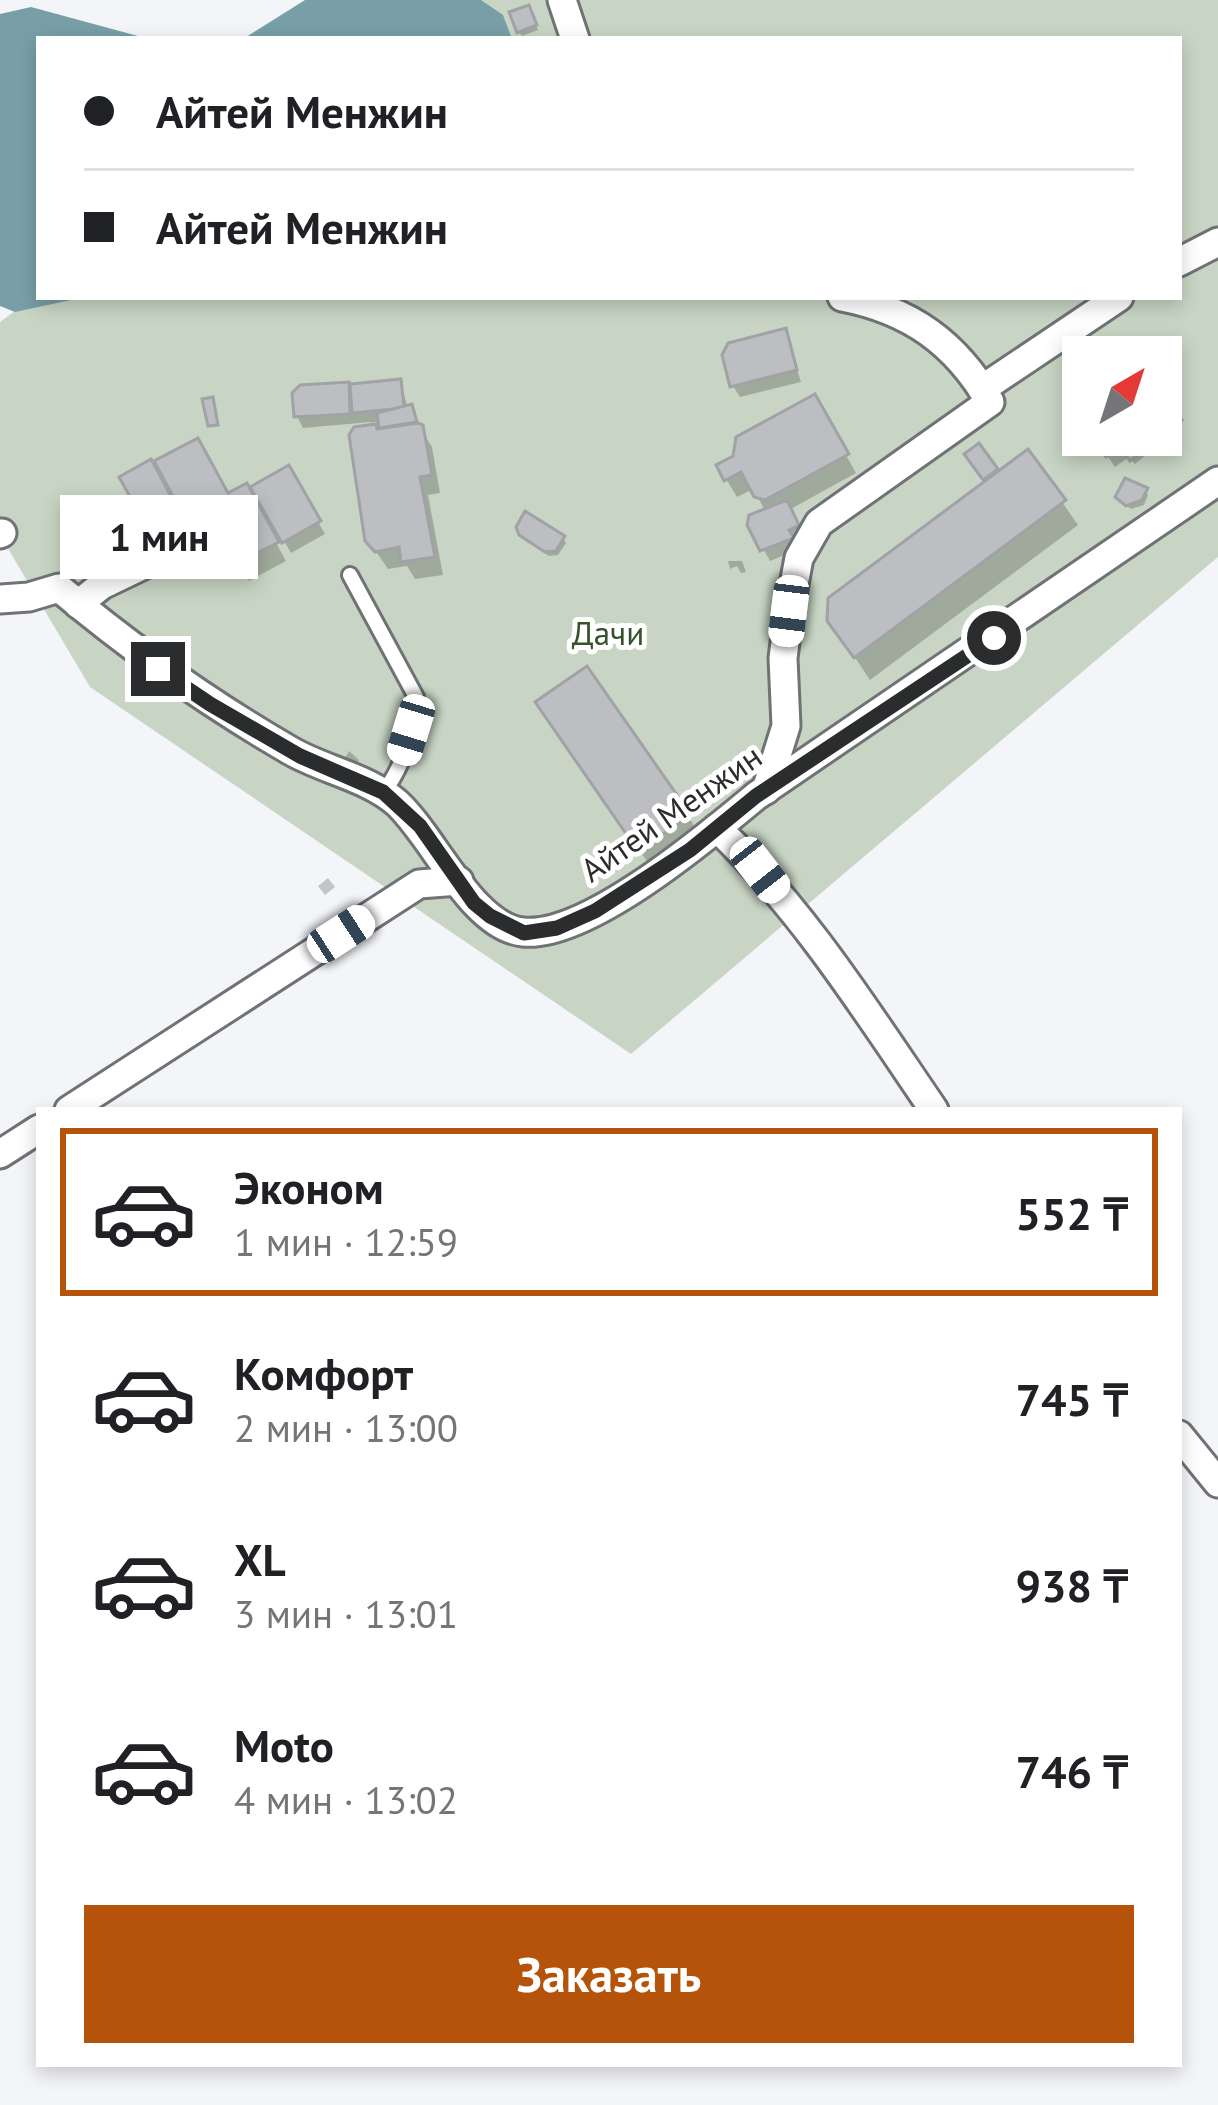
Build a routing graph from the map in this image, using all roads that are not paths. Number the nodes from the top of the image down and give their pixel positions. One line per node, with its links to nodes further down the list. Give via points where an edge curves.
1 (562, 0): 2 (street)
2 (574, 36)
3 (1218, 242): 4 (street)
4 (1182, 260)
5 (853, 300): 7 (street, via 899,312 935,334)
6 (1115, 300): 7 (street)
7 (982, 389): 13 (street, via 990,402 819,523 800,558 783,658 787,726)
8 (1218, 481): 13 (street, Айтей Менжин)
9 (156, 559): 11 (street)
10 (350, 575): 14 (lane, via 419,714)
11 (69, 596): 12 (street); 14 (street, Айтей Менжин, via 210,704)
12 (0, 599)
13 (766, 790): 15 (street, Айтей Менжин)
14 (383, 792): 16 (street, Айтей Менжин, via 420,826)
15 (717, 828): 16 (street, Айтей Менжин, via 557,928 513,930 474,903); 18 (street, via 810,934)
16 (459, 881): 17 (street, via 419,884)
17 (74, 1107)
18 (932, 1107)
19 (36, 1131): 20 (street)
20 (0, 1154)
21 (1182, 1440): 22 (street)
22 (1218, 1483)

